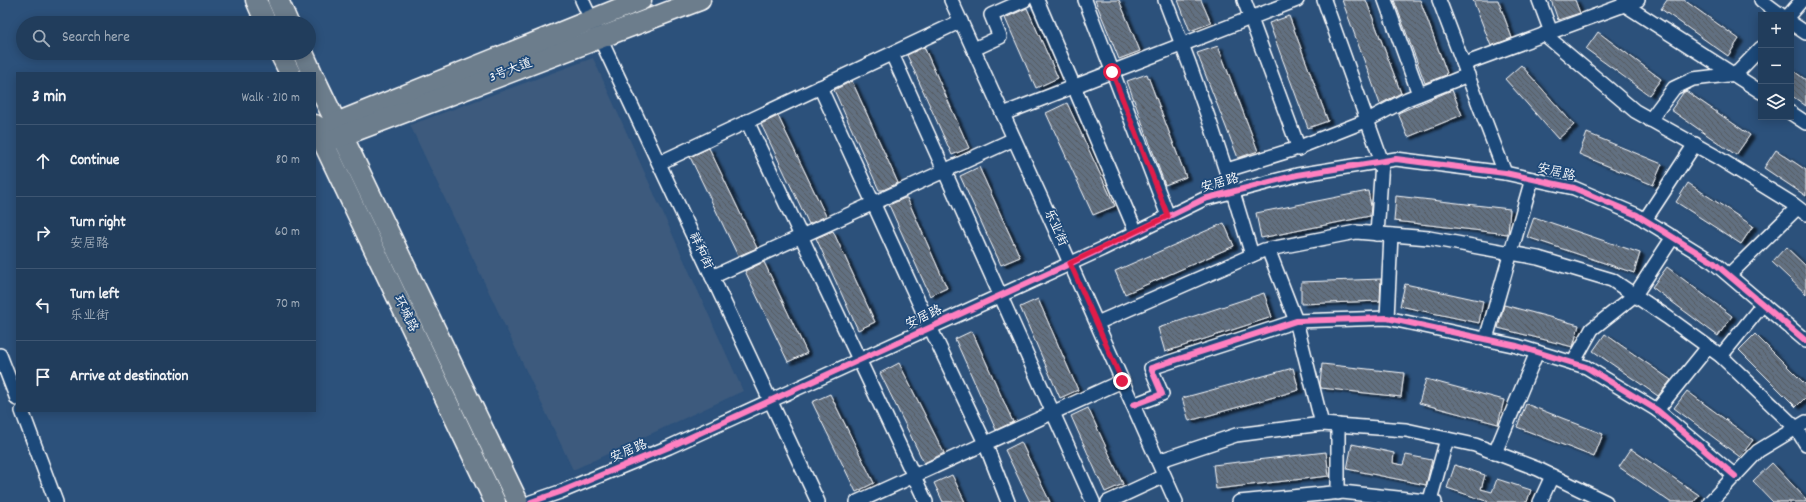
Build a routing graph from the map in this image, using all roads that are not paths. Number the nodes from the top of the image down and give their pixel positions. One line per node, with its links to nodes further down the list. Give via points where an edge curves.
1 (256, 0): 23 (main road)
2 (278, 0): 24 (main road)
3 (582, 0): 26 (street, 祥和街)
4 (641, 0): 26 (main road, 3号大道)
5 (700, 0): 31 (main road, 3号大道)
6 (951, 0): 27 (street, 乐业街)
7 (1024, 0): 33 (street, via 990,15 1000,37)
8 (1036, 0): 45 (street)
9 (1085, 0): 41 (street)
10 (1165, 0): 32 (street)
11 (1244, 0): 25 (street)
12 (1297, 0): 25 (street)
13 (1324, 0): 50 (street)
14 (1385, 0): 47 (street)
15 (1439, 0): 38 (street)
16 (1539, 0): 29 (street)
17 (1638, 0): 20 (street)
18 (1761, 0): 21 (street)
19 (1802, 0): 22 (street)
20 (1624, 2): 29 (street); 42 (street)
21 (1777, 12)
22 (1792, 12)
23 (263, 16)
24 (285, 16)
25 (1251, 18): 32 (street); 58 (street)
26 (592, 20): 31 (street, 祥和街); 54 (main road, 3号大道)
27 (961, 21): 33 (street, 乐业街); 35 (street)
28 (1794, 25): 30 (street)
29 (1548, 33): 38 (street); 51 (street, via 1635,111)
30 (1806, 33)
31 (600, 38): 54 (main road, 3号大道); 60 (street, 祥和街)
32 (1182, 45): 41 (street); 61 (street)
33 (974, 49): 48 (street, 乐业街)
34 (1758, 51): 42 (street)
35 (892, 54): 44 (street); 62 (street)
36 (284, 60): 39 (main road)
37 (306, 60): 40 (main road)
38 (1466, 70): 47 (street); 63 (street)
39 (290, 72)
40 (312, 72)
41 (1112, 72): 45 (street); 68 (street)
42 (1736, 74): 46 (street); 51 (street, via 1693,79 1674,88)
43 (316, 81): 54 (main road)
44 (820, 87): 52 (street); 66 (street)
45 (1074, 87): 48 (street); 70 (street)
46 (1758, 90)
47 (1419, 94): 50 (street)
48 (1004, 114): 56 (street, 乐业街)
49 (1794, 114): 53 (street)
50 (1368, 120): 58 (street); 59 (street)
51 (1650, 120): 57 (street)
52 (747, 121): 60 (street); 73 (street)
53 (1806, 123)
54 (339, 129): 55 (main road, 3号大道); 119 (main road)
55 (319, 133): 118 (main road, 环城路)
56 (1014, 139): 62 (street); 78 (street, 乐业街)
57 (1695, 144): 67 (street); 69 (street)
58 (1298, 148): 61 (street)
59 (1382, 162): 63 (street, 安居路, via 1396,160); 65 (street, 安居路, via 1297,175); 71 (street)
60 (659, 163): 80 (street, 祥和街)
61 (1227, 170): 65 (street)
62 (945, 171): 66 (street); 81 (street)
63 (1505, 173): 64 (street, 安居路)
64 (1532, 179): 69 (street, 安居路, via 1574,188); 76 (street)
65 (1234, 191): 68 (street, 安居路, via 1204,199); 77 (street)
66 (873, 204): 73 (street); 87 (street)
67 (1802, 211): 79 (street)
68 (1168, 216): 70 (street, 安居路)
69 (1645, 220): 74 (street, 安居路)
70 (1136, 232): 78 (street, 安居路)
71 (1377, 234): 72 (street); 75 (street, via 1356,232)
72 (1391, 235): 76 (street, via 1429,238); 84 (street)
73 (801, 236): 80 (street); 94 (street)
74 (1672, 237): 79 (street, 安居路); 82 (street)
75 (1268, 249): 77 (street); 85 (street)
76 (1511, 253): 82 (street, via 1538,258 1612,280); 88 (street)
77 (1252, 255): 86 (street)
78 (1070, 263): 81 (street, 安居路); 86 (street, 乐业街)
79 (1729, 275): 83 (street, 安居路)
80 (712, 277): 98 (street, 祥和街)
81 (1001, 295): 87 (street, 安居路); 102 (street)
82 (1635, 295): 90 (street); 95 (street, via 1592,329)
83 (1763, 304): 89 (street, 安居路); 93 (street)
84 (1387, 318): 85 (street); 88 (street)
85 (1296, 321): 99 (street, via 1151,368 1162,394); 103 (street)
86 (1097, 323): 96 (street, 乐业街)
87 (930, 327): 94 (street, 安居路); 107 (street)
88 (1486, 339): 91 (street)
89 (1806, 341)
90 (1708, 347): 93 (street); 100 (street)
91 (1538, 352): 95 (street); 109 (street)
92 (0, 355): 97 (street)
93 (1721, 356): 105 (street)
94 (859, 360): 98 (street, 安居路); 111 (street)
95 (1573, 363): 100 (street, via 1586,367)
96 (1122, 381): 99 (street, 乐业街); 102 (street)
97 (16, 396)
98 (770, 400): 120 (street, 安居路, via 662,450); 121 (street, 祥和街)
99 (1133, 405): 110 (street, 乐业街)
100 (1657, 410): 114 (street)
101 (22, 412): 117 (street)
102 (1053, 412): 107 (street); 125 (street)
103 (1322, 424): 104 (street); 110 (street, via 1236,435)
104 (1338, 425): 106 (street, via 1406,430); 115 (street)
105 (1801, 425): 108 (street); 114 (street, via 1758,451)
106 (1447, 439): 109 (street, via 1475,445); 116 (street)
107 (985, 443): 111 (street); 124 (street)
108 (1806, 444)
109 (1495, 453): 113 (street)
110 (1158, 461): 112 (street, 乐业街)
111 (914, 476): 122 (street); 123 (street)
112 (1164, 476): 126 (street); 127 (street, 乐业街)
113 (1552, 476): 129 (street); 130 (street)
114 (1735, 476): 131 (street)
115 (1340, 496): 116 (street); 128 (street)
116 (1432, 501)
117 (56, 502)
118 (495, 502)
119 (518, 502)
120 (531, 502)
121 (818, 502)
122 (858, 502)
123 (926, 502)
124 (1008, 502)
125 (1092, 502)
126 (1108, 502)
127 (1176, 502)
128 (1239, 502)
129 (1540, 502)
130 (1606, 502)
131 (1710, 502)

